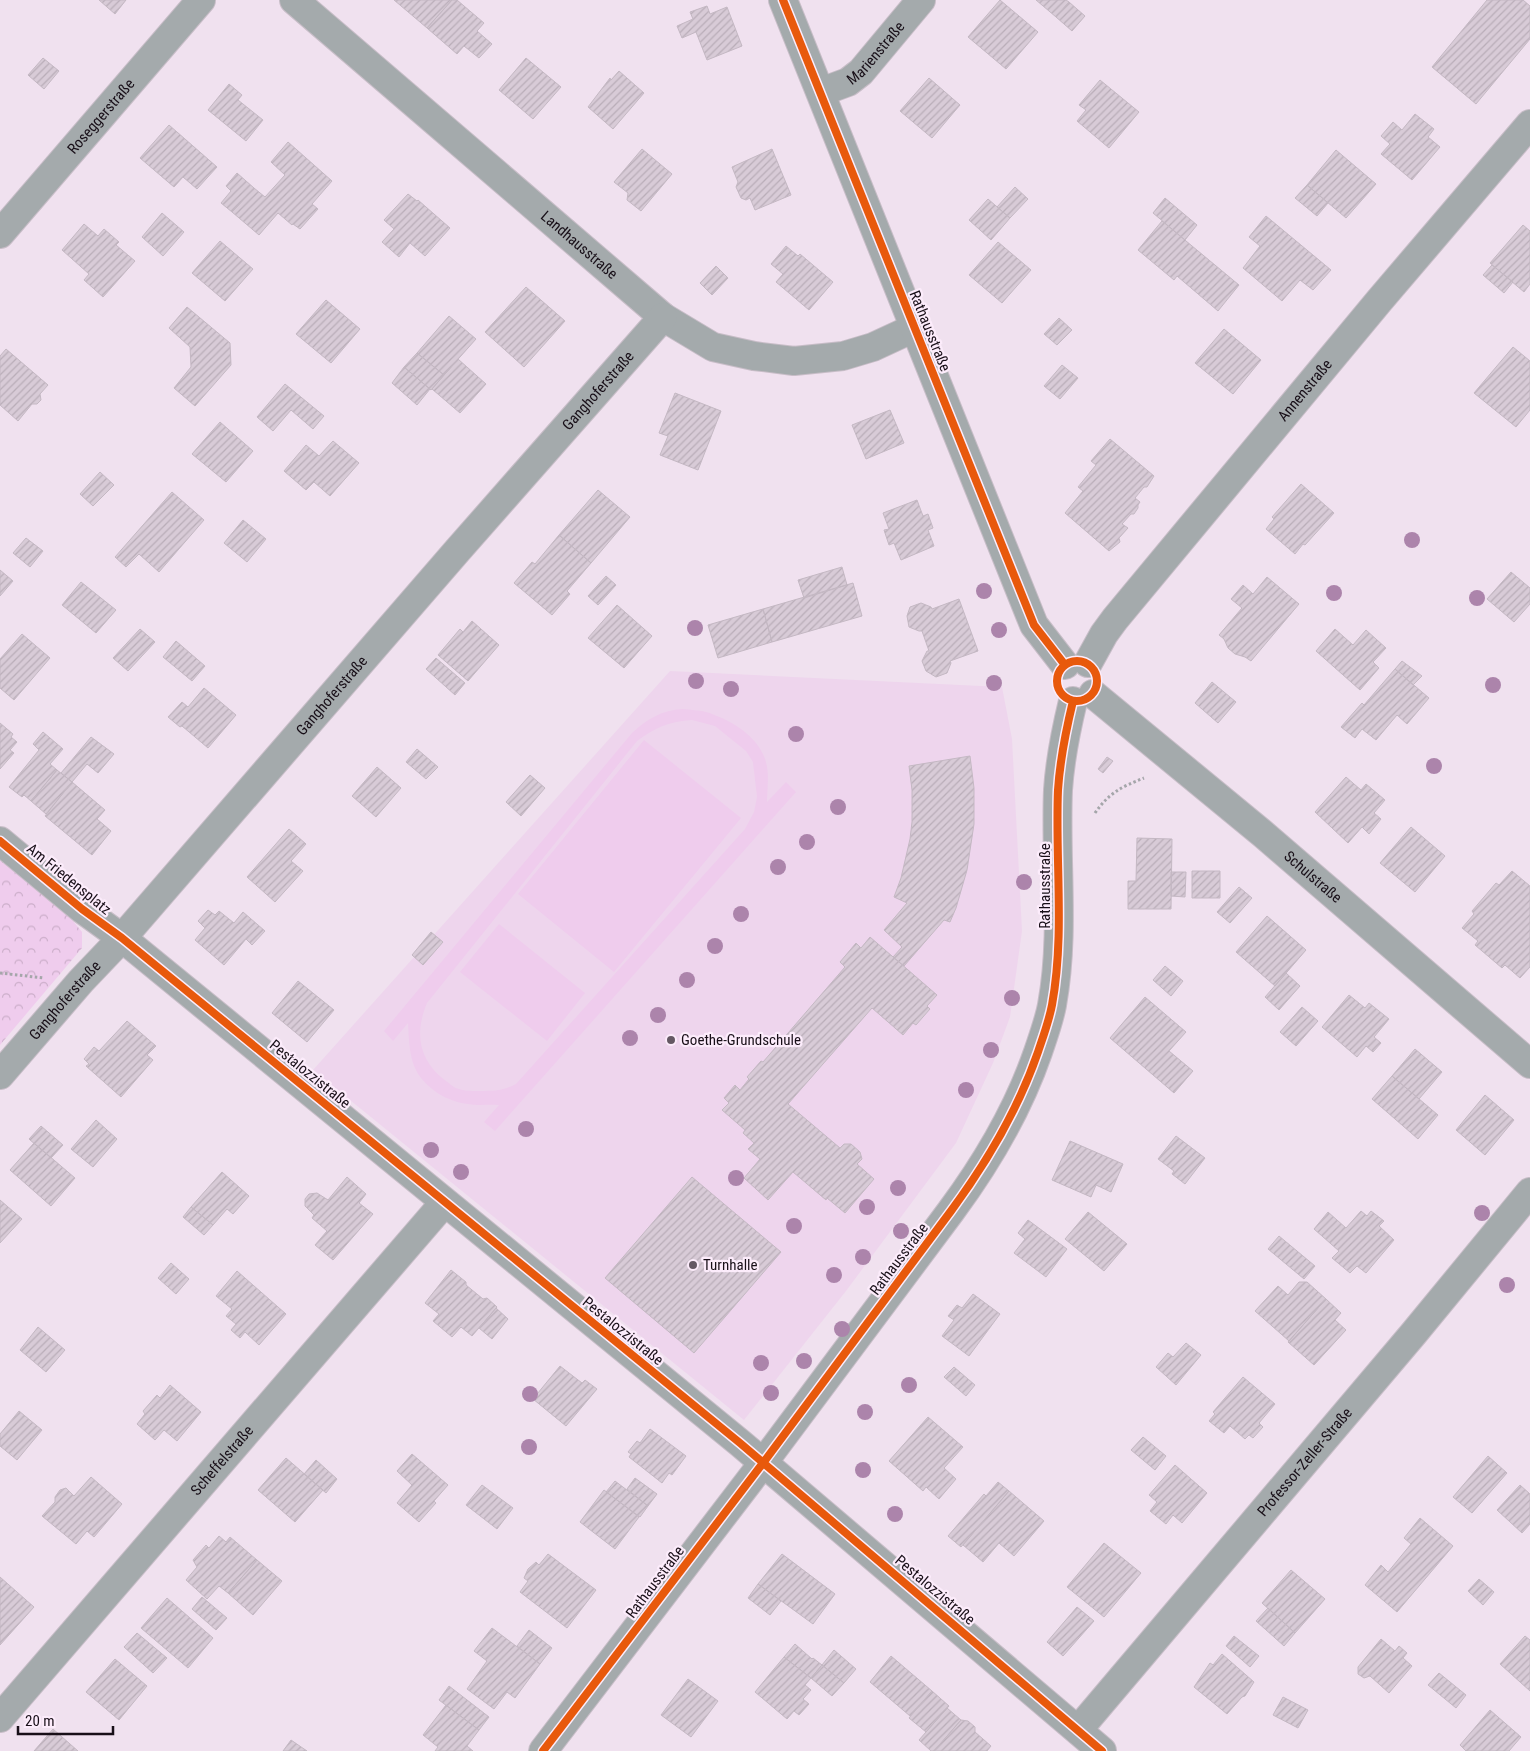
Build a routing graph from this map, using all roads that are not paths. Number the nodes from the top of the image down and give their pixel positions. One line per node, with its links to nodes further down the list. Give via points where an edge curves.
1 (201, 0): 7 (street, Roseggerstraße)
2 (294, 0): 8 (street, Landhausstraße)
3 (783, 0): 5 (street, Rathausstraße)
4 (921, 0): 5 (street, Marienstraße, via 861,72 848,82)
5 (820, 92): 9 (street, Rathausstraße)
6 (1530, 124): 10 (street, Annenstraße)
7 (0, 234)
8 (663, 317): 9 (street, Landhausstraße, via 713,347 794,362 843,356 873,347); 13 (street, Ganghoferstraße)
9 (914, 328): 10 (street, Rathausstraße, via 1034,625)
10 (1076, 664): 11 (street, Rathausstraße, via 1097,674 1097,688); 11 (street, via 1058,676 1057,682 1062,694)
11 (1083, 697): 14 (street, Schulstraße, via 1263,834); 18 (street, Rathausstraße, via 1062,747 1058,790 1059,922 1052,1006 1029,1078 979,1173)
12 (0, 841): 13 (street, Am Friedensplatz)
13 (122, 938): 15 (street, Ganghoferstraße); 17 (street, Pestalozzistraße)
14 (1530, 1064)
15 (0, 1075)
16 (1530, 1192): 20 (street, Professor-Zeller-Straße)
17 (444, 1203): 18 (street, Pestalozzistraße); 19 (street, Scheffelstraße)
18 (763, 1462): 20 (street, Pestalozzistraße); 21 (street, Rathausstraße)
19 (0, 1718)
20 (1078, 1730): 22 (street, Pestalozzistraße)
21 (543, 1751)
22 (1102, 1751)

